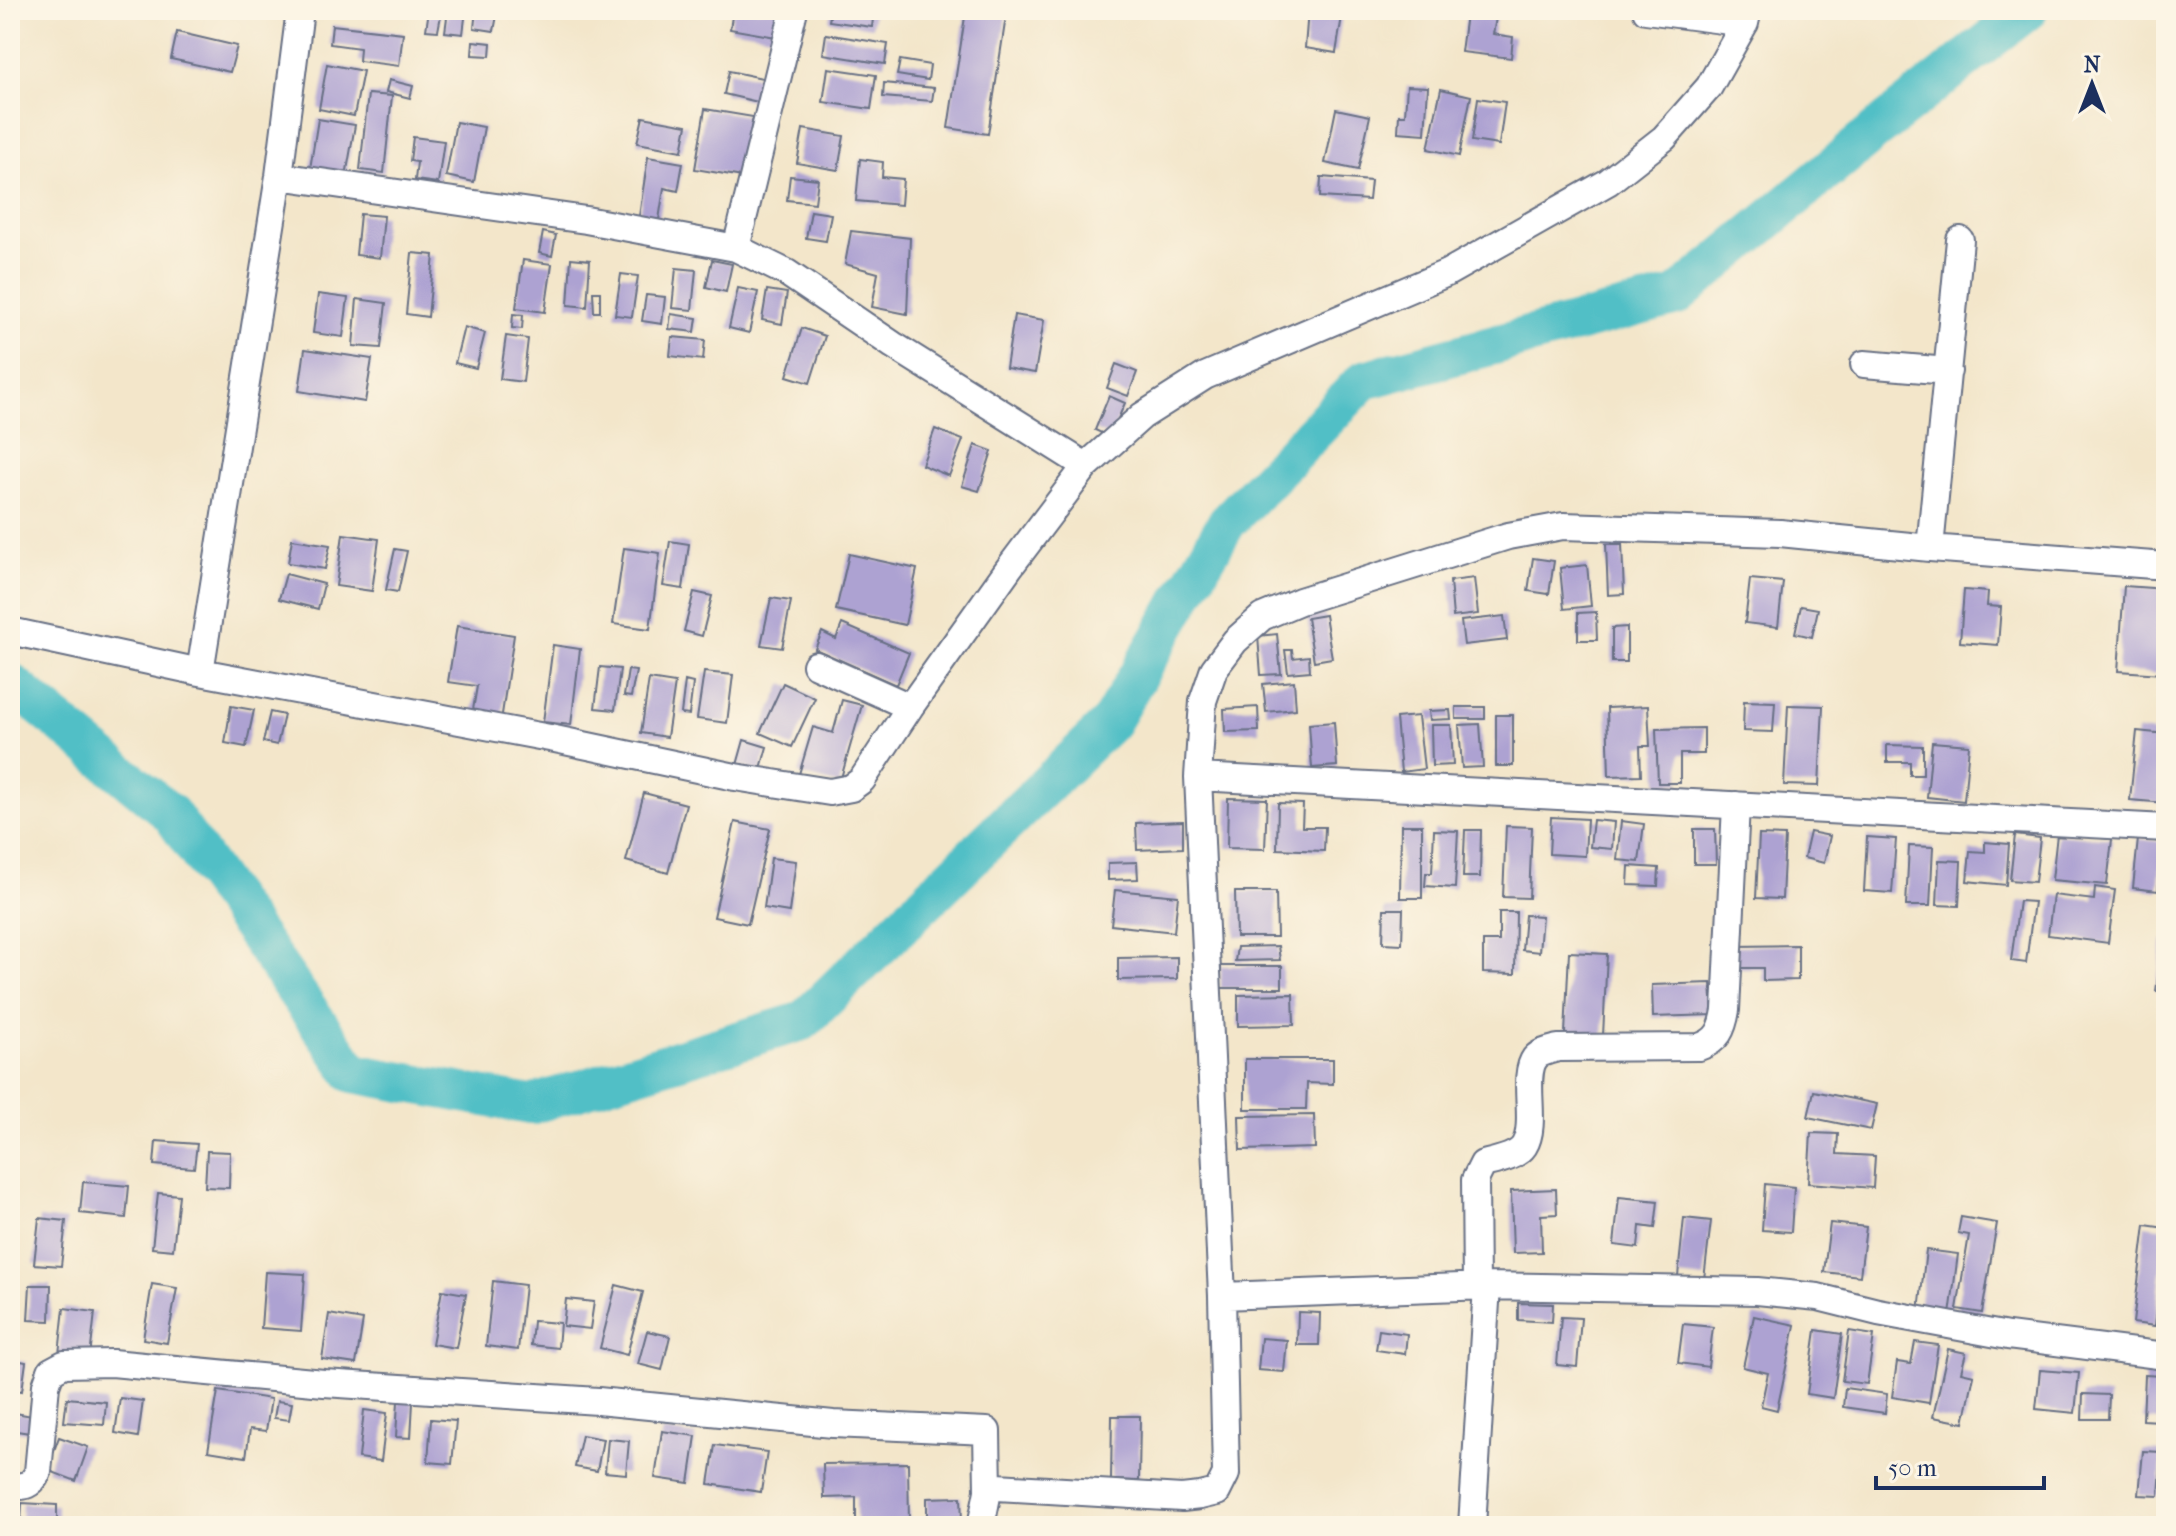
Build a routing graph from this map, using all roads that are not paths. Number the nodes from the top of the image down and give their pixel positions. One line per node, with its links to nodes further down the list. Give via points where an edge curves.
1 (300, 10): 5 (street)
2 (794, 10): 7 (street)
3 (1646, 10): 4 (street)
4 (1747, 17): 10 (street, via 1709,87 1664,138 1608,182 1447,273 1205,376 1142,416)
5 (279, 176): 7 (street, via 586,220); 15 (street)
6 (1960, 240): 9 (street)
7 (736, 248): 10 (street, via 787,273)
8 (1864, 364): 9 (street)
9 (1948, 371): 11 (street)
10 (1086, 466): 16 (street)
11 (1930, 548): 12 (street); 17 (street, via 1780,533 1563,526 1457,551 1262,617 1214,669 1203,701)
12 (2166, 566)
13 (10, 631): 15 (street)
14 (816, 665): 16 (street)
15 (200, 672): 16 (street, via 830,792 862,780)
16 (910, 707)
17 (1198, 777): 18 (street); 21 (street)
18 (1736, 805): 19 (street); 20 (street, via 1724,1026 1716,1039 1699,1047 1558,1048 1535,1059 1524,1146 1483,1164 1475,1180)
19 (2166, 828)
20 (1482, 1286): 21 (street); 22 (street, via 1772,1292 2008,1336); 26 (street)
21 (1222, 1296): 24 (street, via 1226,1474 1217,1492 1182,1498 997,1487)
22 (2166, 1356)
23 (10, 1486): 24 (street, via 25,1487 38,1472 51,1371 64,1364 112,1363 833,1424 987,1431)
24 (988, 1491): 25 (street)
25 (981, 1526)
26 (1472, 1526)

